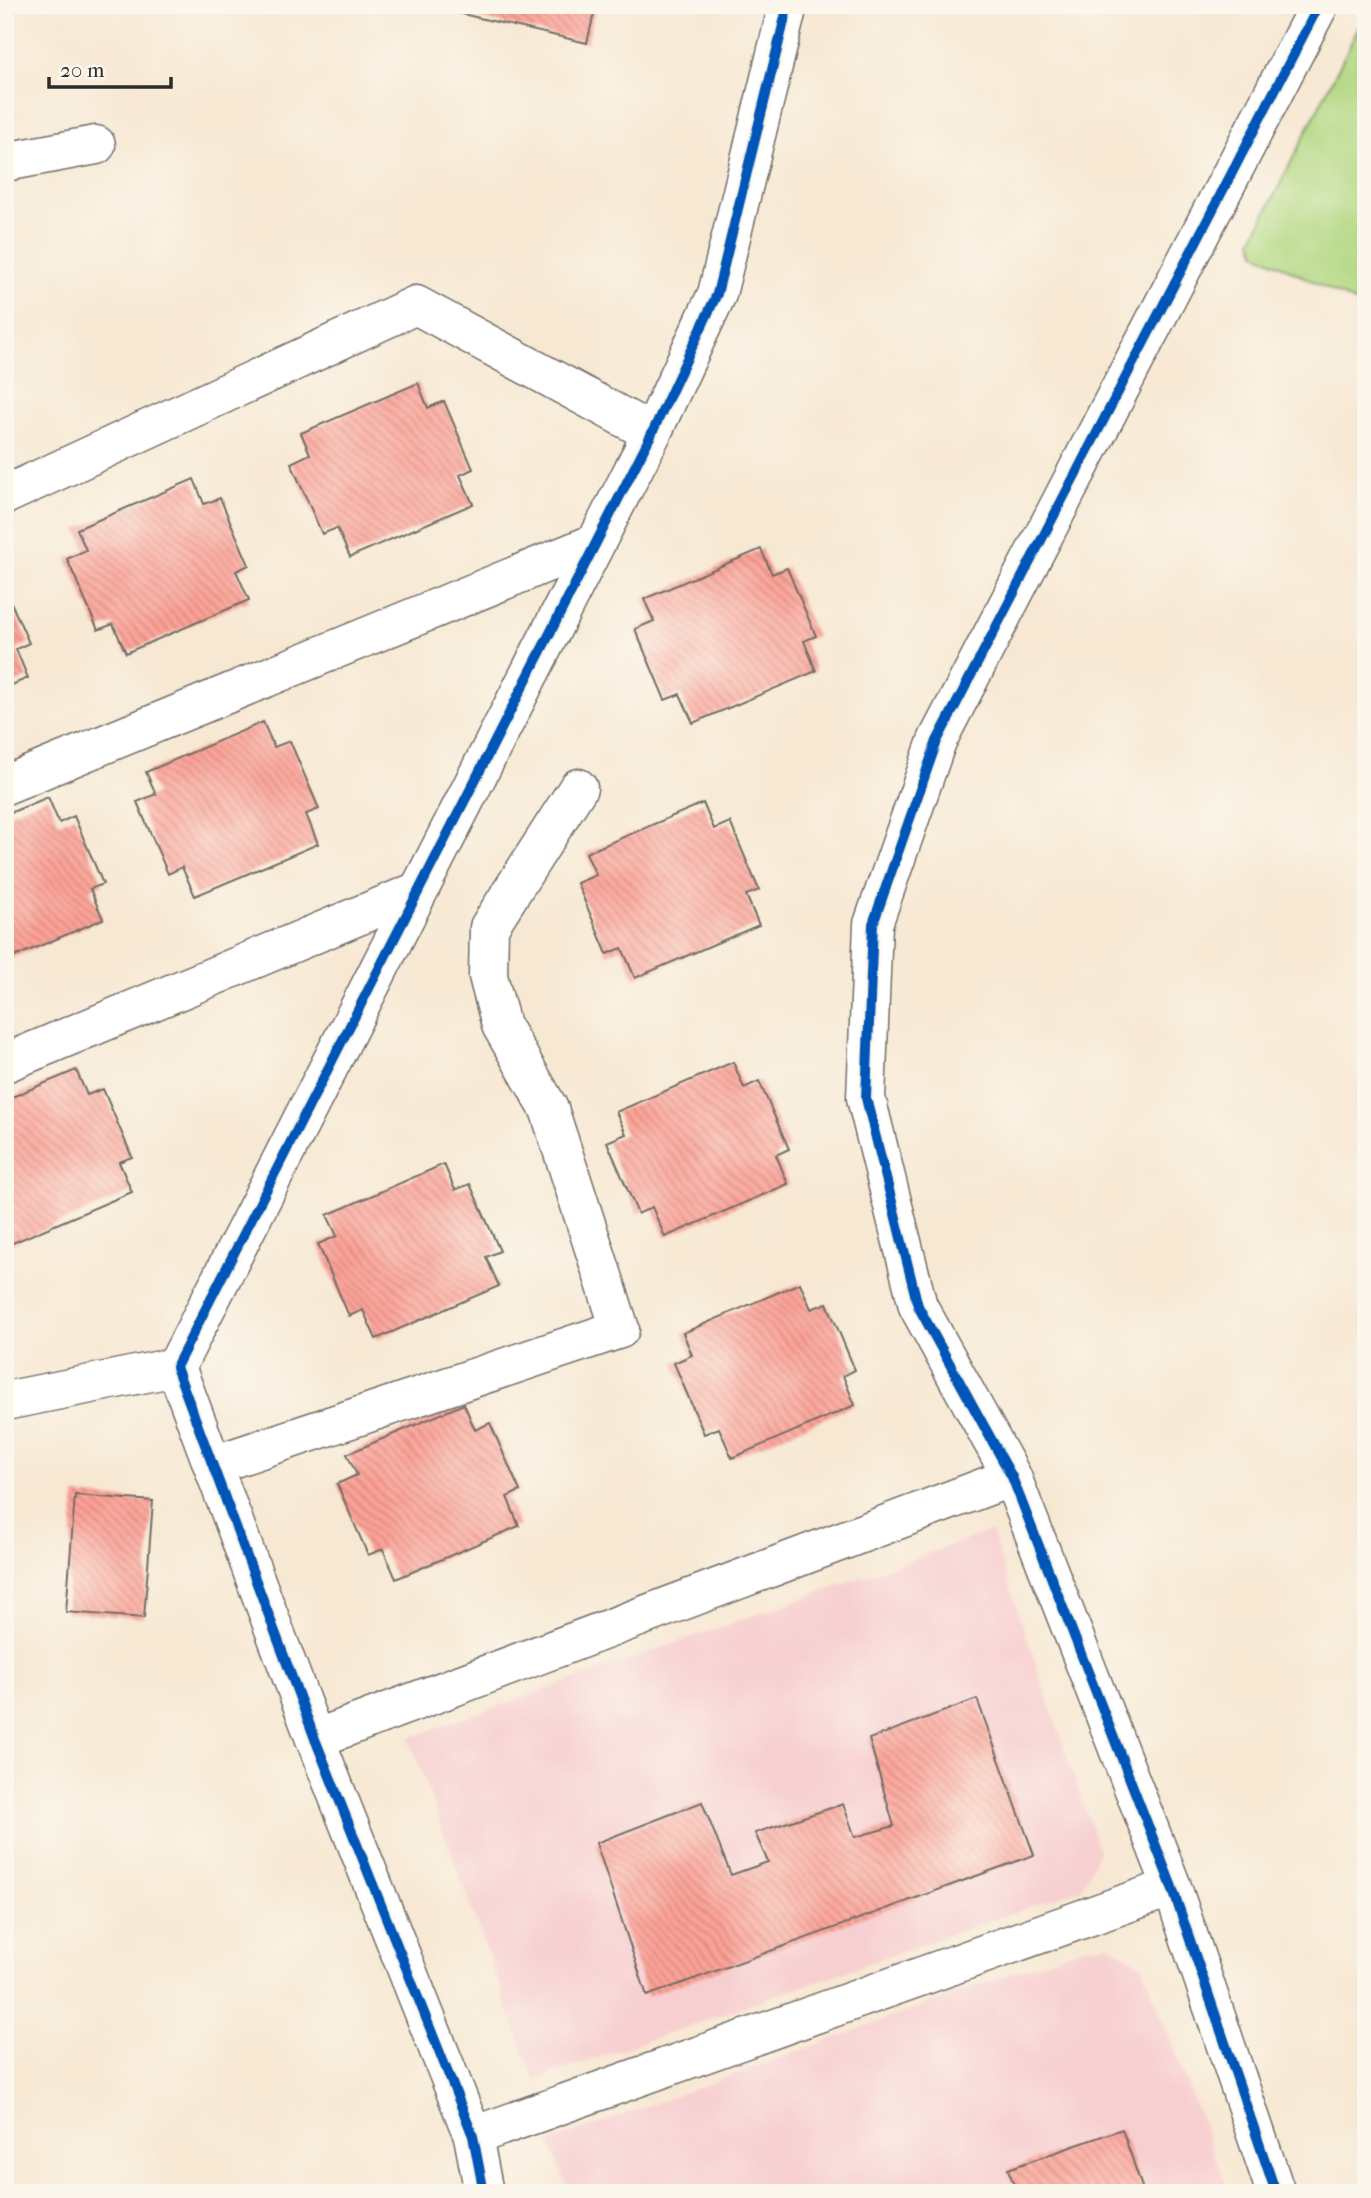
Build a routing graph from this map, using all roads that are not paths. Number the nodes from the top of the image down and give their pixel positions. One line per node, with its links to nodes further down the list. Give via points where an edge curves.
1 (788, 5): 5 (street, via 717,294)
2 (1319, 5): 15 (street, via 937,741 873,924 866,1098 918,1306)
3 (96, 145): 4 (street)
4 (5, 162)
5 (652, 433): 6 (street, via 416,305); 7 (street)
6 (5, 495)
7 (596, 543): 8 (street); 10 (street)
8 (5, 785)
9 (578, 788): 14 (street, via 489,927 488,976 501,1025 549,1109 620,1329)
10 (418, 891): 11 (street); 12 (street)
11 (5, 1063)
12 (176, 1367): 13 (street); 14 (street)
13 (5, 1401)
14 (213, 1465): 16 (street)
15 (1012, 1477): 16 (street); 17 (street)
16 (315, 1739): 18 (street)
17 (1172, 1887): 18 (street); 20 (street)
18 (473, 2136): 19 (street)
19 (484, 2193)
20 (1276, 2193)

